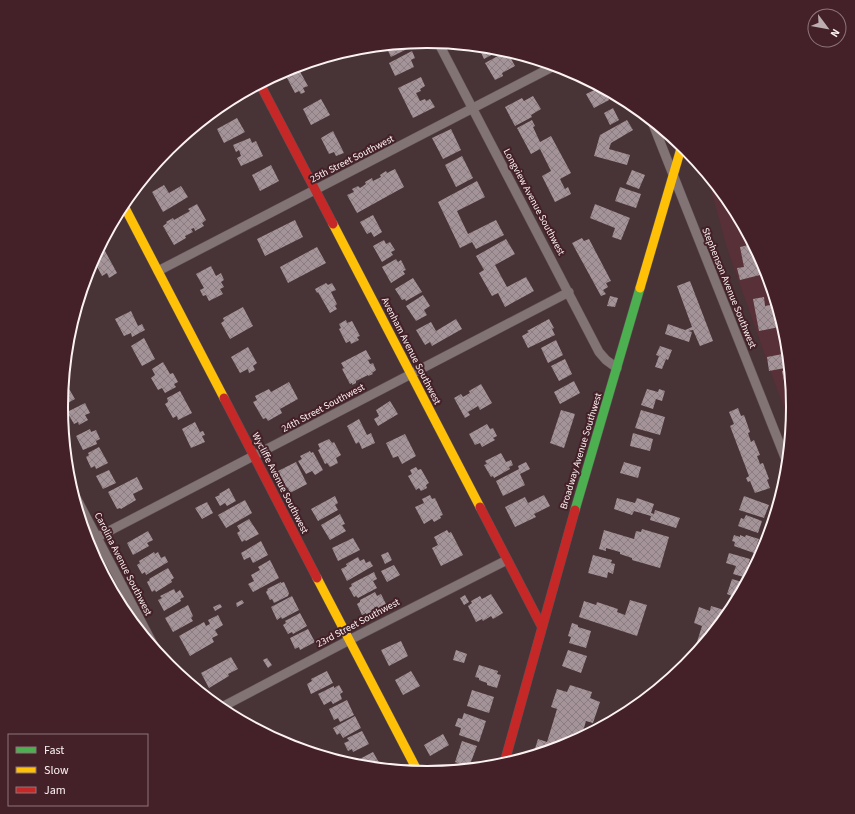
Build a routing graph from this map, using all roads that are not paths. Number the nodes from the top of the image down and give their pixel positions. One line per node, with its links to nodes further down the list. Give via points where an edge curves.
1 (441, 49): 4 (street, Longview Avenue Southwest)
2 (550, 69): 4 (street, 25th Street Southwest)
3 (262, 88): 8 (street, Avenham Avenue Southwest)
4 (473, 109): 8 (street, 25th Street Southwest); 11 (street, Longview Avenue Southwest)
5 (655, 130): 7 (street, Stephenson Avenue Southwest)
6 (680, 152): 7 (street, Broadway Avenue Southwest)
7 (674, 175): 12 (street, Broadway Avenue Southwest); 14 (street, Stephenson Avenue Southwest)
8 (315, 190): 10 (street, 25th Street Southwest); 13 (street, Avenham Avenue Southwest)
9 (127, 211): 10 (street, Wycliffe Avenue Southwest)
10 (158, 271): 15 (street, Wycliffe Avenue Southwest)
11 (569, 292): 12 (street, Longview Avenue Southwest, via 599,352); 13 (street, 24th Street Southwest)
12 (617, 368): 20 (street, Broadway Avenue Southwest)
13 (411, 375): 15 (street, 24th Street Southwest); 18 (street, Avenham Avenue Southwest)
14 (783, 453)
15 (254, 456): 17 (street, 24th Street Southwest); 21 (street, Wycliffe Avenue Southwest)
16 (87, 519): 17 (street, Carolina Avenue Southwest)
17 (97, 538): 19 (street, Carolina Avenue Southwest)
18 (507, 560): 20 (street, Avenham Avenue Southwest); 21 (street, 23rd Street Southwest)
19 (144, 627)
20 (542, 628): 23 (street, Broadway Avenue Southwest)
21 (349, 640): 22 (street, 23rd Street Southwest); 24 (street, Wycliffe Avenue Southwest)
22 (227, 704)
23 (506, 757)
24 (415, 765)

